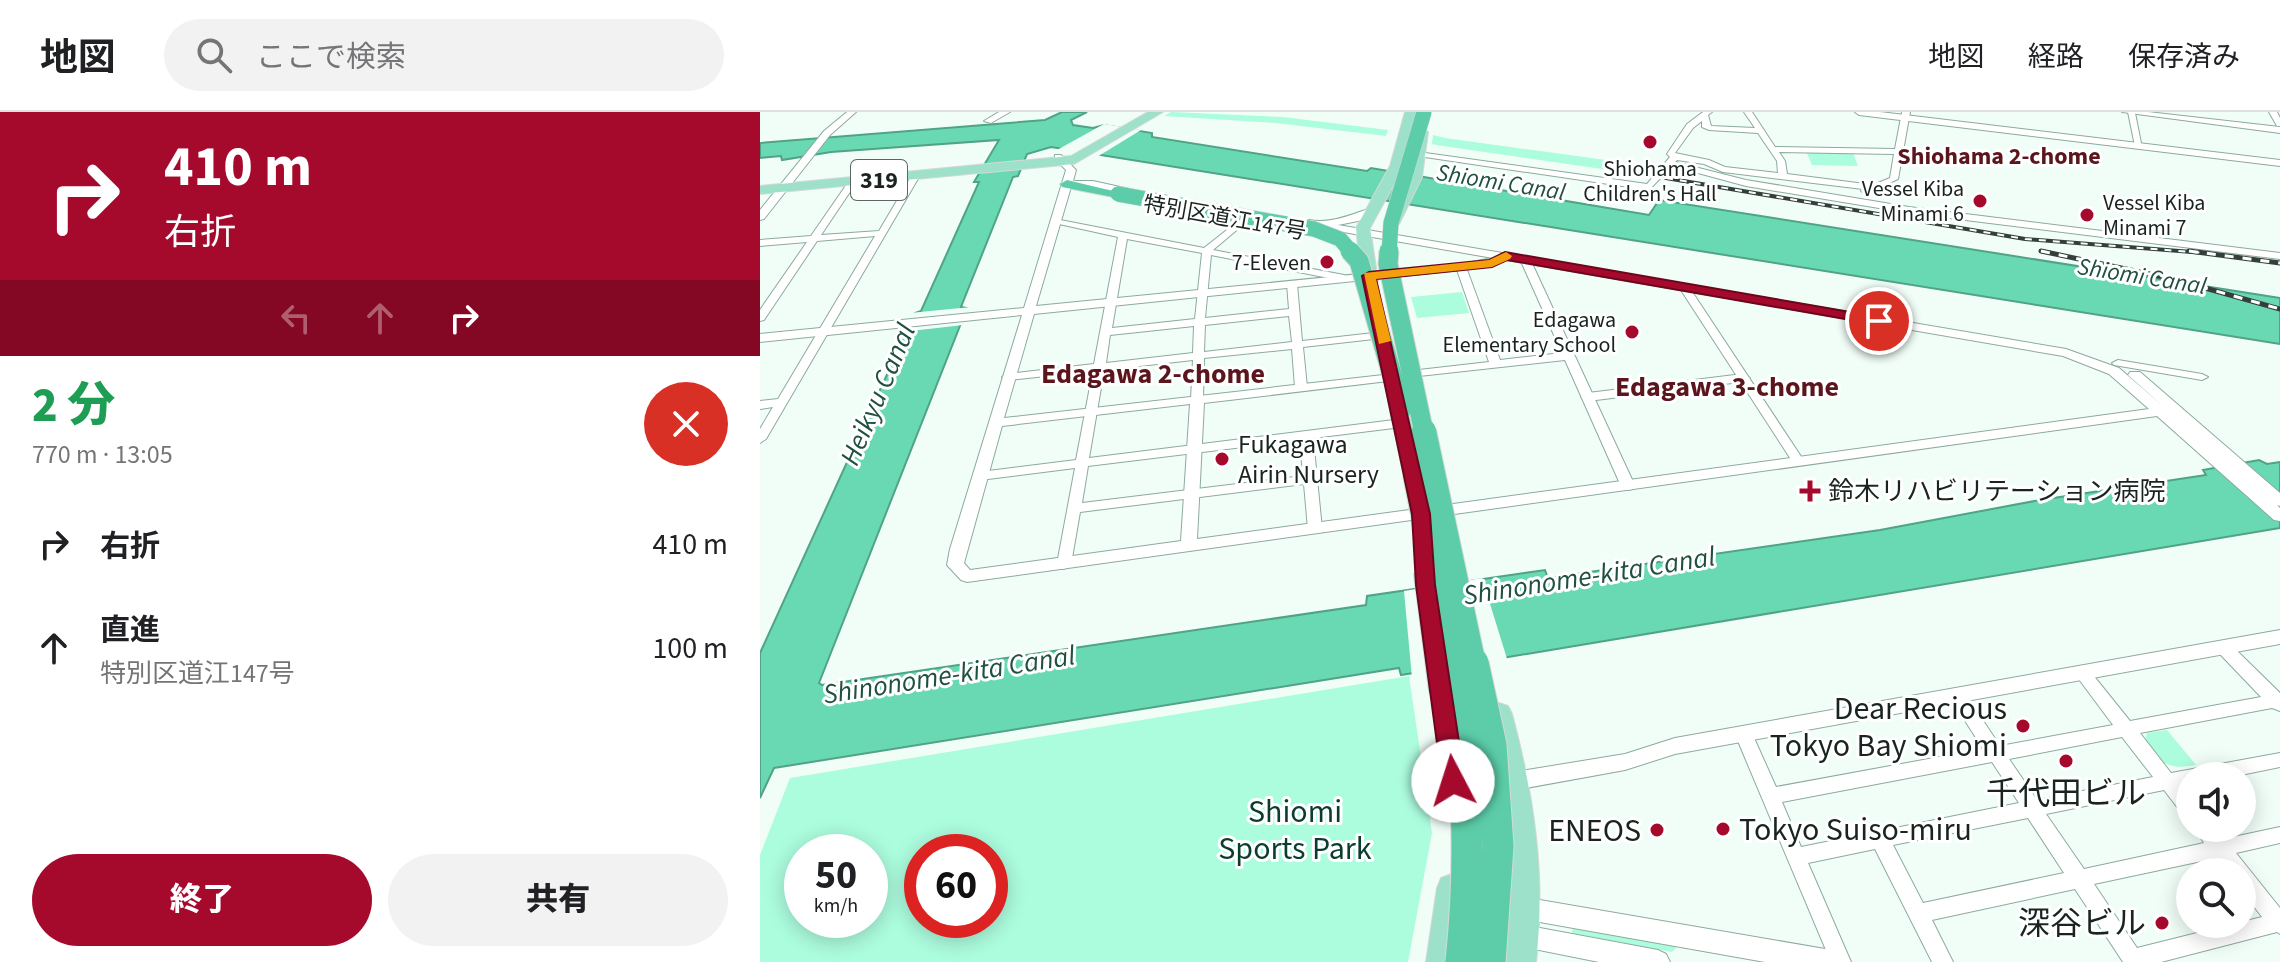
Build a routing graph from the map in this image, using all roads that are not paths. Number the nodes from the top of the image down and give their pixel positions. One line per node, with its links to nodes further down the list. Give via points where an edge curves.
1 (837, 112): 17 (street)
2 (852, 112): 17 (street)
3 (1006, 112): 13 (street)
4 (1137, 112): 21 (main road, 319)
5 (1157, 112): 21 (main road, 319, via 1086,154)
6 (1748, 112): 16 (street)
7 (1859, 112): 12 (street)
8 (1889, 112): 12 (street)
9 (2128, 112): 15 (street); 18 (street)
10 (2273, 112): 15 (street)
11 (1707, 114): 16 (street, via 1709,128); 22 (street, via 1690,126)
12 (1906, 115): 18 (street); 20 (street)
13 (988, 121)
14 (1418, 126): 22 (street, via 1645,188); 33 (main road); 41 (main road, via 1412,184); 81 (highway, bridge, via 1372,245); 133 (highway, bridge, via 1391,223 1388,264 1491,745 1498,857)
15 (2280, 127)
16 (1760, 131): 19 (street)
17 (827, 133): 29 (street)
18 (2139, 144): 23 (street)
19 (1773, 149): 20 (street); 25 (street)
20 (1899, 152): 31 (street, via 1894,179)
21 (1064, 157): 24 (main road, 319); 28 (street, via 1071,170)
22 (1672, 160): 25 (street); 32 (street, via 1746,183)
23 (2280, 161)
24 (977, 167): 26 (main road, 319); 29 (main road, 319)
25 (1783, 176): 31 (street)
26 (915, 177): 27 (main road, 319); 38 (street)
27 (852, 183): 29 (main road, 319); 42 (street)
28 (1067, 184): 34 (street, 特別区道江147号); 36 (street, 特別区道江147号, via 1088,193); 37 (street); 81 (highway, bridge, via 1314,229 1349,245 1359,261)
29 (784, 185): 30 (main road, 319); 35 (street)
30 (760, 187)
31 (1871, 187): 32 (street)
32 (1855, 200): 46 (street)
33 (1371, 211): 34 (street, 特別区道江147号, via 1336,223); 40 (main road)
34 (1254, 212): 40 (street, 特別区道江147号)
35 (760, 217)
36 (1242, 221): 40 (street, 特別区道江147号, via 1314,234); 44 (street)
37 (1055, 222): 39 (street); 55 (street)
38 (883, 233): 42 (street); 59 (street)
39 (1123, 234): 44 (street); 54 (street)
40 (1362, 235): 41 (street, 特別区道江147号); 49 (main road)
41 (1385, 237): 45 (street, 特別区道江147号); 49 (main road)
42 (814, 239): 43 (street); 57 (street)
43 (760, 243)
44 (1207, 250): 50 (street); 53 (street)
45 (1505, 256): 47 (street, 特別区道江147号); 48 (street)
46 (2280, 256)
47 (1525, 259): 52 (street, 特別区道江147号); 66 (street)
48 (1461, 267): 49 (street); 68 (street)
49 (1378, 275): 50 (street); 61 (main road); 70 (main road)
50 (1344, 278): 51 (street)
51 (1292, 284): 53 (street); 56 (street)
52 (1684, 287): 64 (street, 特別区道江147号); 73 (street)
53 (1201, 293): 54 (street); 58 (street)
54 (1112, 301): 55 (street); 60 (street)
55 (1029, 311): 59 (street); 71 (street)
56 (1294, 312): 58 (street); 63 (street)
57 (760, 318)
58 (1201, 322): 60 (street); 65 (street)
59 (827, 330): 62 (street); 77 (street)
60 (1106, 332): 69 (street)
61 (1383, 335): 63 (street); 70 (main road)
62 (760, 338)
63 (1297, 345): 65 (street); 74 (street)
64 (2066, 353): 67 (street, 特別区道江147号); 79 (street, 特別区道江147号, via 2114,371)
65 (1198, 356): 69 (street); 76 (street)
66 (1569, 356): 68 (street); 75 (street)
67 (2118, 363): 72 (street); 79 (street, 特別区道江147号)
68 (1496, 364): 70 (street)
69 (1100, 367): 71 (street); 80 (street)
70 (1402, 375): 74 (street); 81 (main road); 95 (main road)
71 (1008, 377): 82 (street)
72 (2202, 377)
73 (1743, 378): 75 (street); 87 (street)
74 (1301, 387): 76 (street)
75 (1588, 397): 91 (street)
76 (1197, 399): 80 (street); 85 (street)
77 (781, 402): 78 (street); 84 (street)
78 (760, 405)
79 (2165, 411): 86 (street, 特別区道江147号); 87 (street)
80 (1091, 412): 82 (street); 88 (street)
81 (1402, 416): 83 (street); 96 (main road); 132 (highway, bridge, via 1469,766 1471,846)
82 (995, 423): 89 (street)
83 (1306, 434): 85 (street); 90 (street)
84 (760, 439)
85 (1194, 447): 88 (street); 92 (street)
86 (2215, 454): 93 (street); 97 (street)
87 (1798, 461): 91 (street)
88 (1083, 462): 89 (street); 94 (street)
89 (980, 476): 100 (street, via 958,549 959,572 984,575)
90 (1310, 479): 92 (street); 98 (street)
91 (1628, 486): 95 (street)
92 (1192, 494): 94 (street); 99 (street)
93 (2280, 501)
94 (1074, 508): 100 (street)
95 (1442, 511): 96 (street); 112 (main road, bridge)
96 (1421, 514): 98 (street); 127 (main road, via 1456,811)
97 (2280, 516)
98 (1315, 529): 99 (street)
99 (1189, 547): 100 (street)
100 (1064, 564)
101 (2280, 637): 102 (street)
102 (2224, 648): 103 (street); 105 (street)
103 (2083, 674): 104 (street); 106 (street)
104 (1958, 697): 107 (street); 108 (street)
105 (2278, 703): 106 (street)
106 (2127, 729): 108 (street); 113 (street)
107 (1744, 734): 112 (street); 115 (street)
108 (1997, 754): 115 (street); 116 (street)
109 (2280, 760): 110 (street)
110 (2256, 765)
111 (2176, 780): 113 (street)
112 (1515, 781): 125 (main road)
113 (2168, 781): 114 (street); 116 (street)
114 (2176, 792)
115 (1772, 796): 121 (street)
116 (2032, 808): 118 (street); 123 (street)
117 (2280, 835): 120 (street)
118 (1880, 840): 121 (street); 126 (street)
119 (2215, 842): 120 (street)
120 (2220, 848): 122 (street); 123 (street)
121 (1798, 856): 136 (street)
122 (2228, 858)
123 (2079, 879): 126 (street); 130 (street)
124 (2256, 894): 128 (street)
125 (1526, 906): 127 (street); 129 (main road); 135 (street)
126 (1921, 913): 137 (street)
127 (1449, 916): 129 (street); 131 (main road)
128 (2280, 923): 130 (street)
129 (1522, 949): 134 (street)
130 (2134, 960)
131 (1442, 962)
132 (1461, 962)
133 (1490, 962)
134 (1658, 962)
135 (1831, 962)
136 (1841, 962)
137 (1943, 962)

